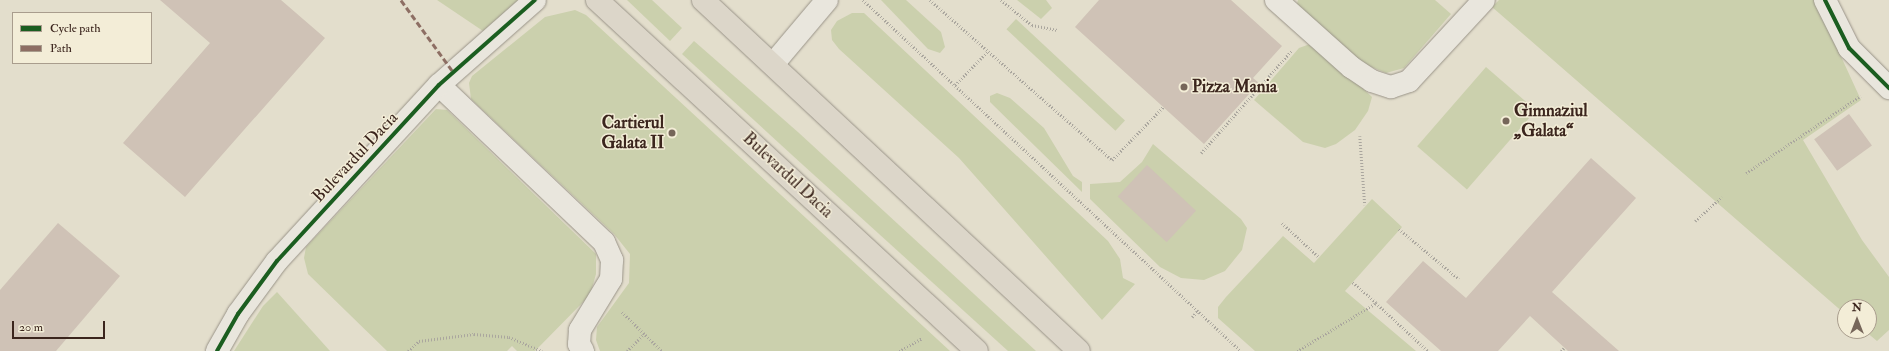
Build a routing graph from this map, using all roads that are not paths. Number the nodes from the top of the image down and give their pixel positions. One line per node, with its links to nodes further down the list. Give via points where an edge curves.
1 (534, 0): 9 (street, Bulevardul Dacia)
2 (597, 0): 13 (main road, Bulevardul Dacia)
3 (703, 0): 8 (main road)
4 (827, 0): 8 (street)
5 (1276, 0): 6 (street, via 1351,67 1372,81 1391,87 1409,81)
6 (1484, 0)
7 (1825, 0): 10 (street, via 1849,48)
8 (774, 63): 14 (main road)
9 (439, 85): 11 (street, Bulevardul Dacia, via 277,261 238,314); 12 (street, via 604,242 612,260 611,279 580,330 579,344)
10 (1886, 85)
11 (217, 351)
12 (583, 351)
13 (977, 351)
14 (1079, 351)

